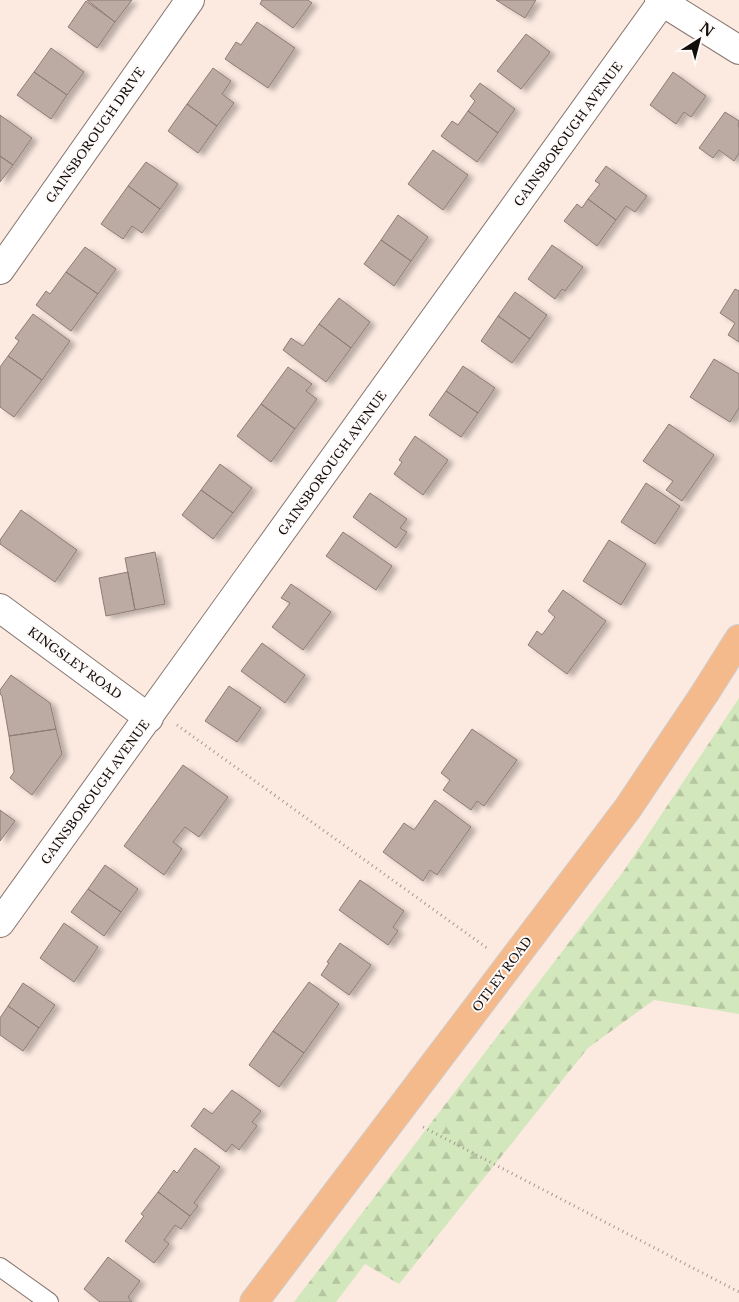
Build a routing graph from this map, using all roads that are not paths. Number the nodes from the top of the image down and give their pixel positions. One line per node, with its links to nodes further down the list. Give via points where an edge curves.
1 (190, 0): 4 (street, GAINSBOROUGH DRIVE)
2 (661, 1): 3 (street); 7 (street, GAINSBOROUGH AVENUE)
3 (739, 50)
4 (0, 270)
5 (0, 608): 7 (street, KINGSLEY ROAD)
6 (739, 639): 11 (highway, OTLEY ROAD, via 628,808)
7 (152, 714): 8 (street, GAINSBOROUGH AVENUE)
8 (0, 923)
9 (0, 1267): 10 (lane)
10 (49, 1302)
11 (254, 1302)

